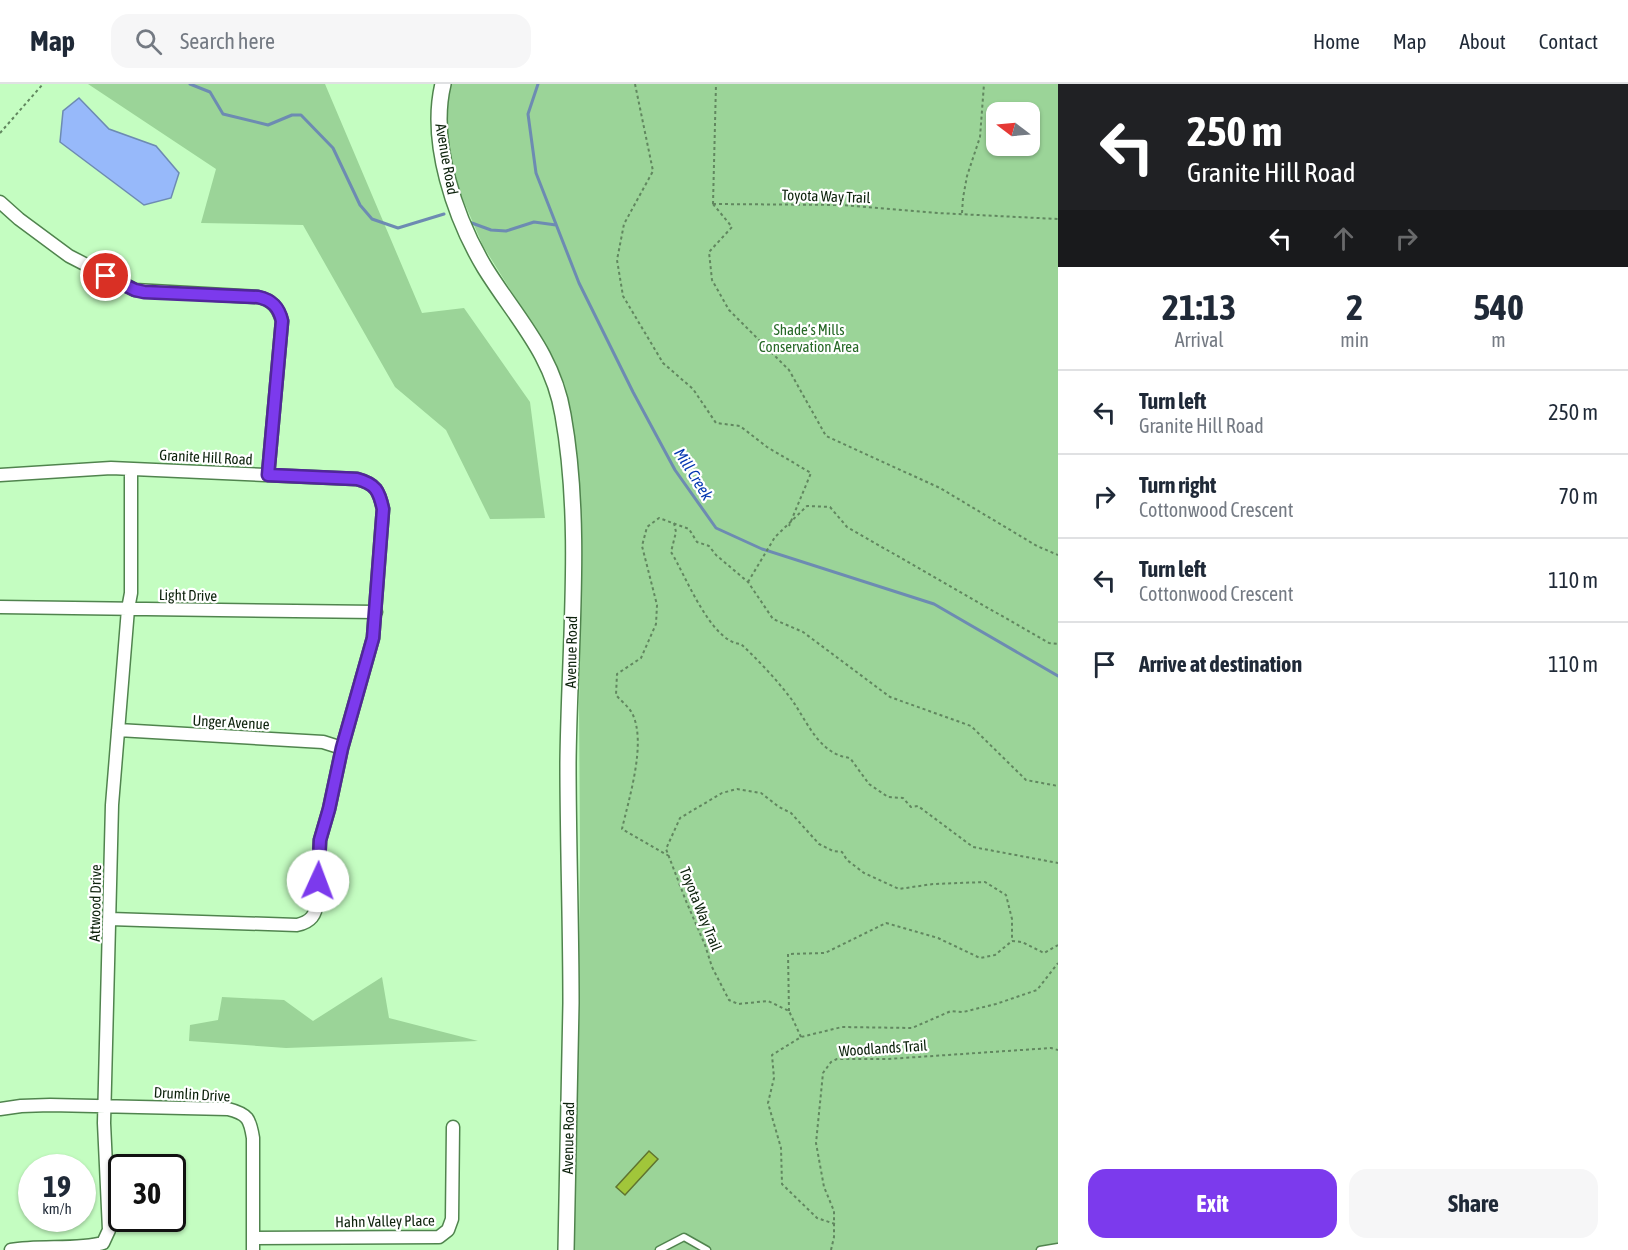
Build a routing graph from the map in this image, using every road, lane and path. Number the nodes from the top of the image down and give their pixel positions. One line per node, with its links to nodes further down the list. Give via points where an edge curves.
1 (43, 84): 6 (path)
2 (443, 84): 41 (street, Avenue Road, via 439,118 453,198 485,268 540,348 553,376 569,461 573,589 568,763 571,1006)
3 (635, 84): 15 (path, via 653,171 624,224 618,260 623,296 663,363 693,389 716,423 740,426 811,473)
4 (716, 84): 8 (path)
5 (984, 84): 9 (path, via 981,136 968,176)
6 (0, 133)
7 (0, 202): 13 (street, via 69,256 135,290 258,297 274,304 282,321)
8 (713, 204): 9 (path, Toyota Way Trail, via 842,205); 16 (path, via 732,227 709,252 712,280 729,310 789,370 826,436 940,488)
9 (962, 214): 10 (path, Toyota Way Trail)
10 (1058, 219)
11 (131, 469): 12 (street, Granite Hill Road); 13 (street, Granite Hill Road); 19 (street, Attwood Drive)
12 (0, 475)
13 (268, 475): 20 (street, Granite Hill Road, via 357,479 368,482 379,492 383,509)
14 (674, 523): 17 (path, via 690,529 697,542 709,546); 25 (path, Toyota Way Trail, via 659,518 647,527 642,546 657,605 656,624 641,658 617,674 616,695 631,712 638,731 637,758 622,829); 26 (path, via 671,552 708,618 721,634 752,654 792,701 813,736 839,757 850,758 869,784 888,797 903,798 911,807 918,806 973,847)
15 (789, 526): 17 (path, via 770,544); 21 (path, via 807,506 830,507 847,527 1048,642)
16 (1058, 555)
17 (748, 582): 24 (path, via 773,619 803,632 890,697 971,726 1026,780)
18 (0, 608): 19 (street, Light Drive)
19 (128, 609): 20 (street, Light Drive); 22 (street, Attwood Drive)
20 (376, 612): 23 (street, Granite Hill Road, via 366,665)
21 (1058, 644)
22 (118, 730): 23 (street, Unger Avenue, via 323,742); 27 (street, Attwood Drive)
23 (342, 748): 27 (street, Granite Hill Road, via 320,840 316,910 306,923)
24 (1058, 786)
25 (669, 856): 28 (path, via 666,849 680,818 722,793 737,789 761,793 791,813 819,844 842,852 864,873 899,889 985,882 1006,895 1012,919); 31 (path, Toyota Way Trail, via 729,999 738,1004 768,1001)
26 (1058, 862)
27 (110, 919): 34 (street, Attwood Drive)
28 (1011, 941): 29 (path, via 1044,953); 31 (path, via 995,955 980,958 938,938 886,922 825,953 788,954)
29 (1058, 945)
30 (1058, 963): 32 (path, via 1037,990 996,1004 951,1011 912,1028 842,1027)
31 (789, 1011): 32 (path)
32 (801, 1037): 37 (path, via 772,1055 774,1078 768,1103 781,1148 783,1184 817,1218)
33 (1058, 1050): 37 (path, Woodlands Trail, via 831,1062 823,1073 816,1143)
34 (105, 1106): 35 (street, Drumlin Drive); 38 (street, Drumlin Drive, via 242,1112 250,1122 253,1138); 40 (street, Attwood Drive, via 109,1230 103,1243 92,1248)
35 (0, 1109)
36 (453, 1127): 38 (street, Hahn Valley Place, via 452,1220 439,1237)
37 (835, 1224): 44 (path, Woodlands Trail)
38 (253, 1244)
39 (1058, 1247): 45 (lane)
40 (11, 1250)
41 (566, 1250)
42 (659, 1250): 43 (lane, via 684,1237)
43 (707, 1250)
44 (831, 1250)
45 (1040, 1250)

